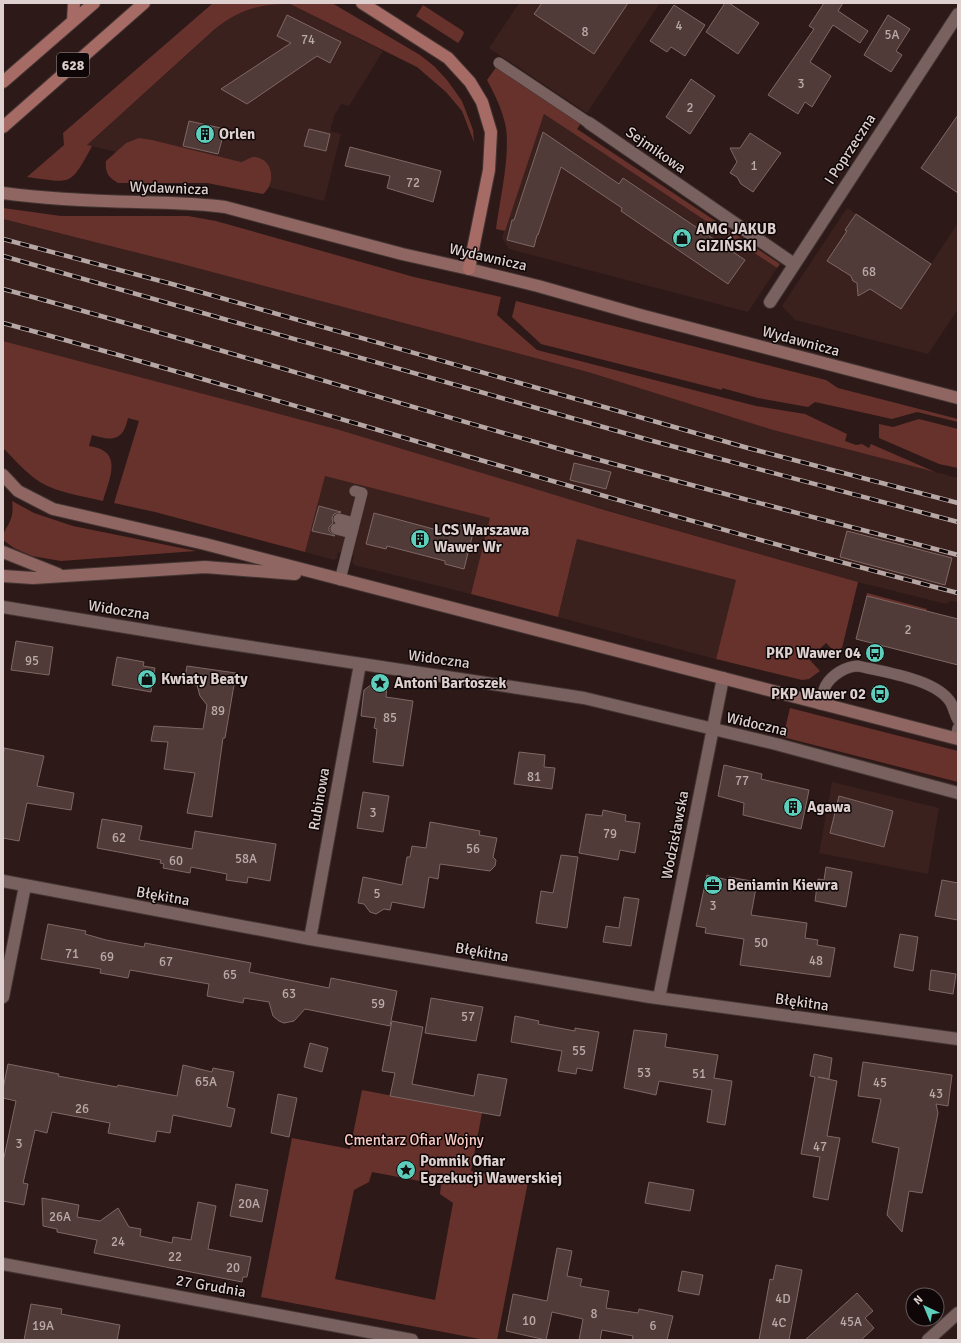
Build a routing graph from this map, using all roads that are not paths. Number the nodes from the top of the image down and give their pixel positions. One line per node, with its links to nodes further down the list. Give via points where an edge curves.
1 (74, 3): 6 (main road)
2 (94, 3): 6 (main road, 628)
3 (144, 3): 10 (main road, 628)
4 (362, 3): 13 (main road, via 448,58 470,82 482,102 491,132 489,170)
5 (958, 14): 12 (street, I Poprzeczna)
6 (73, 21): 8 (main road, 628)
7 (499, 63): 9 (lane, Sejmikowa)
8 (3, 82)
9 (589, 123): 12 (street, Sejmikowa)
10 (3, 127)
11 (3, 193): 13 (main road, Wydawnicza, via 28,197 226,207 402,254)
12 (794, 264): 14 (street, I Poprzeczna)
13 (469, 269): 15 (main road, Wydawnicza)
14 (770, 302)
15 (958, 398)
16 (3, 476): 23 (main road, Widoczna, via 18,491 53,509 205,544)
17 (355, 491): 19 (lane, via 362,493)
18 (338, 524): 19 (lane)
19 (353, 528): 24 (lane)
20 (3, 552): 22 (main road, Widoczna)
21 (3, 576): 22 (main road, Widoczna)
22 (61, 576): 23 (main road, Widoczna, via 205,567)
23 (326, 576): 24 (main road, Widoczna)
24 (340, 580): 27 (main road, Widoczna)
25 (3, 607): 26 (street, Widoczna)
26 (360, 664): 30 (street, Widoczna, via 584,698); 35 (street, Rubinowa)
27 (723, 678): 28 (main road, Widoczna); 30 (street, Wodzisławska)
28 (820, 704): 29 (lane, via 826,685 833,676 851,666 858,666 911,678 932,686 950,702); 31 (main road, Widoczna)
29 (958, 720)
30 (712, 730): 32 (street, Widoczna, via 776,744); 37 (street, Wodzisławska)
31 (957, 735)
32 (958, 793)
33 (3, 881): 34 (street, Błękitna)
34 (25, 886): 35 (street, Błękitna); 36 (street)
35 (310, 939): 37 (street, Błękitna)
36 (3, 997)
37 (659, 998): 38 (street, Błękitna)
38 (958, 1039)
39 (3, 1264): 41 (street, 27 Grudnia)
40 (958, 1313): 42 (street)
41 (412, 1340)
42 (928, 1340)

